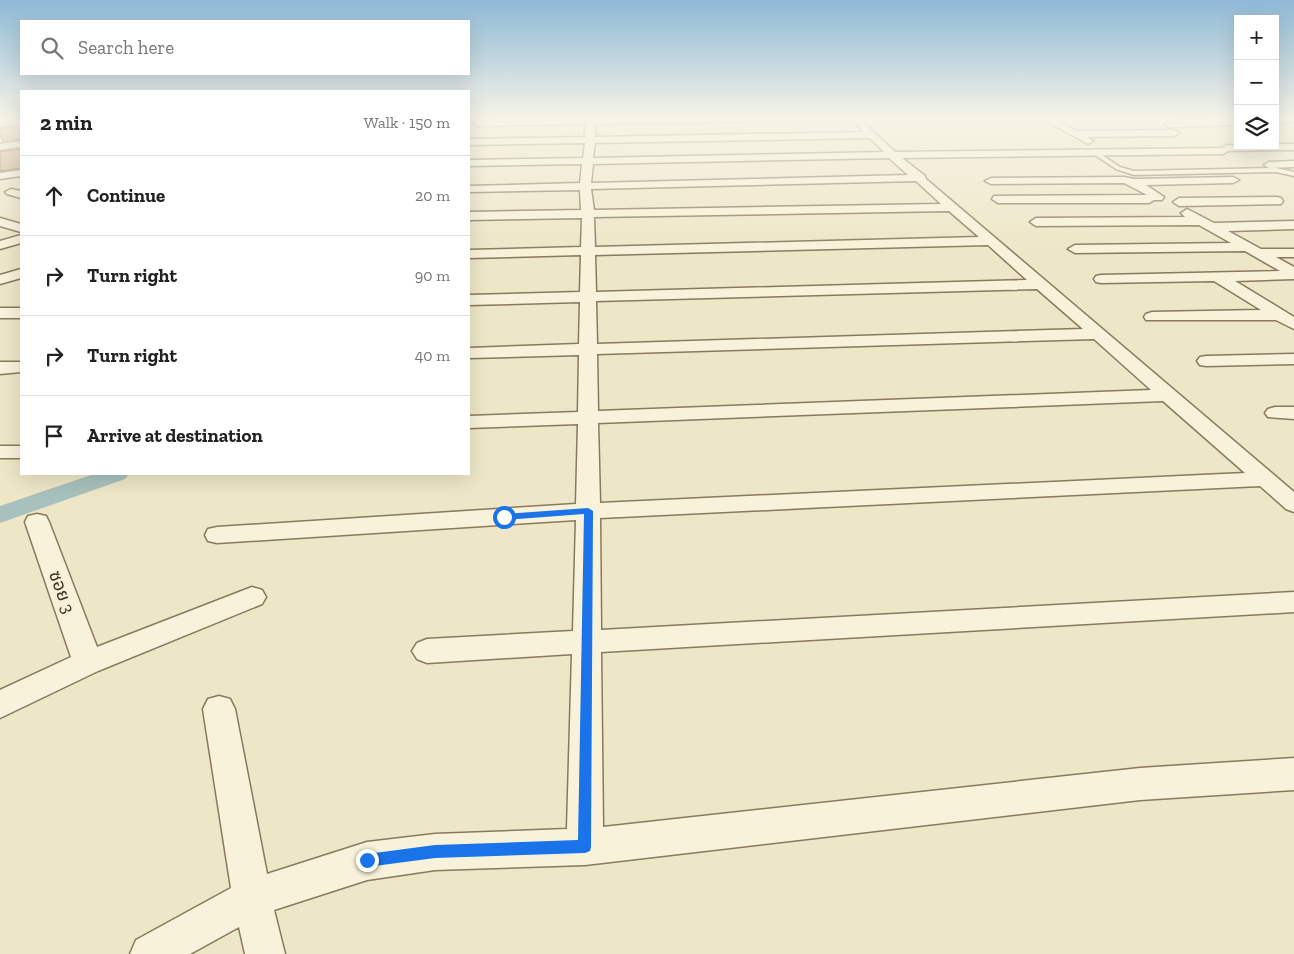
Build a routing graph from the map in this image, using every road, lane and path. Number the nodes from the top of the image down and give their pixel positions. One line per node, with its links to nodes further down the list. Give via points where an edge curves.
1 (587, 164): 13 (street)
2 (902, 164): 9 (street)
3 (1112, 164): 7 (lane, via 1134,173 1276,170)
4 (1294, 164): 5 (street)
5 (1269, 165)
6 (20, 173): 8 (street)
7 (1294, 174)
8 (0, 176)
9 (920, 178): 13 (street); 19 (street)
10 (1233, 180): 12 (street)
11 (991, 181): 12 (street, via 1106,179)
12 (1133, 182): 15 (street)
13 (585, 186): 14 (street); 21 (street)
14 (470, 189)
15 (1154, 198): 16 (street); 18 (street, via 1157,203)
16 (998, 199)
17 (1277, 201): 18 (street)
18 (1176, 204): 26 (street)
19 (953, 207): 21 (street); 30 (street)
20 (14, 213): 23 (street)
21 (588, 214): 22 (street); 32 (street)
22 (470, 216)
23 (0, 217)
24 (0, 222): 28 (street)
25 (1036, 222): 26 (street)
26 (1206, 224): 27 (street); 34 (street)
27 (1294, 225)
28 (20, 228)
29 (20, 239): 31 (street)
30 (992, 241): 32 (street); 42 (street)
31 (0, 245)
32 (587, 250): 36 (street); 43 (street)
33 (1075, 250): 34 (street)
34 (1253, 250): 35 (street); 38 (street)
35 (1294, 253)
36 (470, 254)
37 (20, 274): 41 (street)
38 (1294, 274): 39 (street)
39 (1218, 277): 40 (street); 47 (street)
40 (1101, 279)
41 (0, 280)
42 (1040, 284): 43 (street); 50 (street)
43 (589, 296): 44 (street); 51 (street)
44 (470, 300)
45 (0, 313): 46 (street)
46 (20, 313)
47 (1278, 315): 48 (street); 49 (street)
48 (1152, 317)
49 (1294, 324)
50 (1098, 334): 51 (street); 57 (street)
51 (588, 349): 52 (street); 58 (street)
52 (470, 353)
53 (1294, 359): 54 (street)
54 (1206, 361)
55 (20, 367): 56 (street)
56 (0, 368)
57 (1168, 395): 58 (street); 62 (street)
58 (589, 418): 59 (street); 64 (street)
59 (470, 422)
60 (0, 452): 61 (street)
61 (20, 452)
62 (1265, 479): 63 (street); 64 (street)
63 (1294, 504)
64 (588, 511): 66 (street); 69 (street)
65 (37, 522): 71 (street, ซอย 3)
66 (217, 535)
67 (252, 598): 71 (street)
68 (1294, 602): 69 (street)
69 (586, 643): 70 (street); 75 (street)
70 (427, 652)
71 (88, 663): 72 (street)
72 (0, 705)
73 (219, 709): 76 (street)
74 (1294, 774): 75 (street, via 1140,784)
75 (585, 847): 76 (street, via 435,852 367,860)
76 (252, 898): 77 (street); 78 (street)
77 (150, 954)
78 (265, 954)

